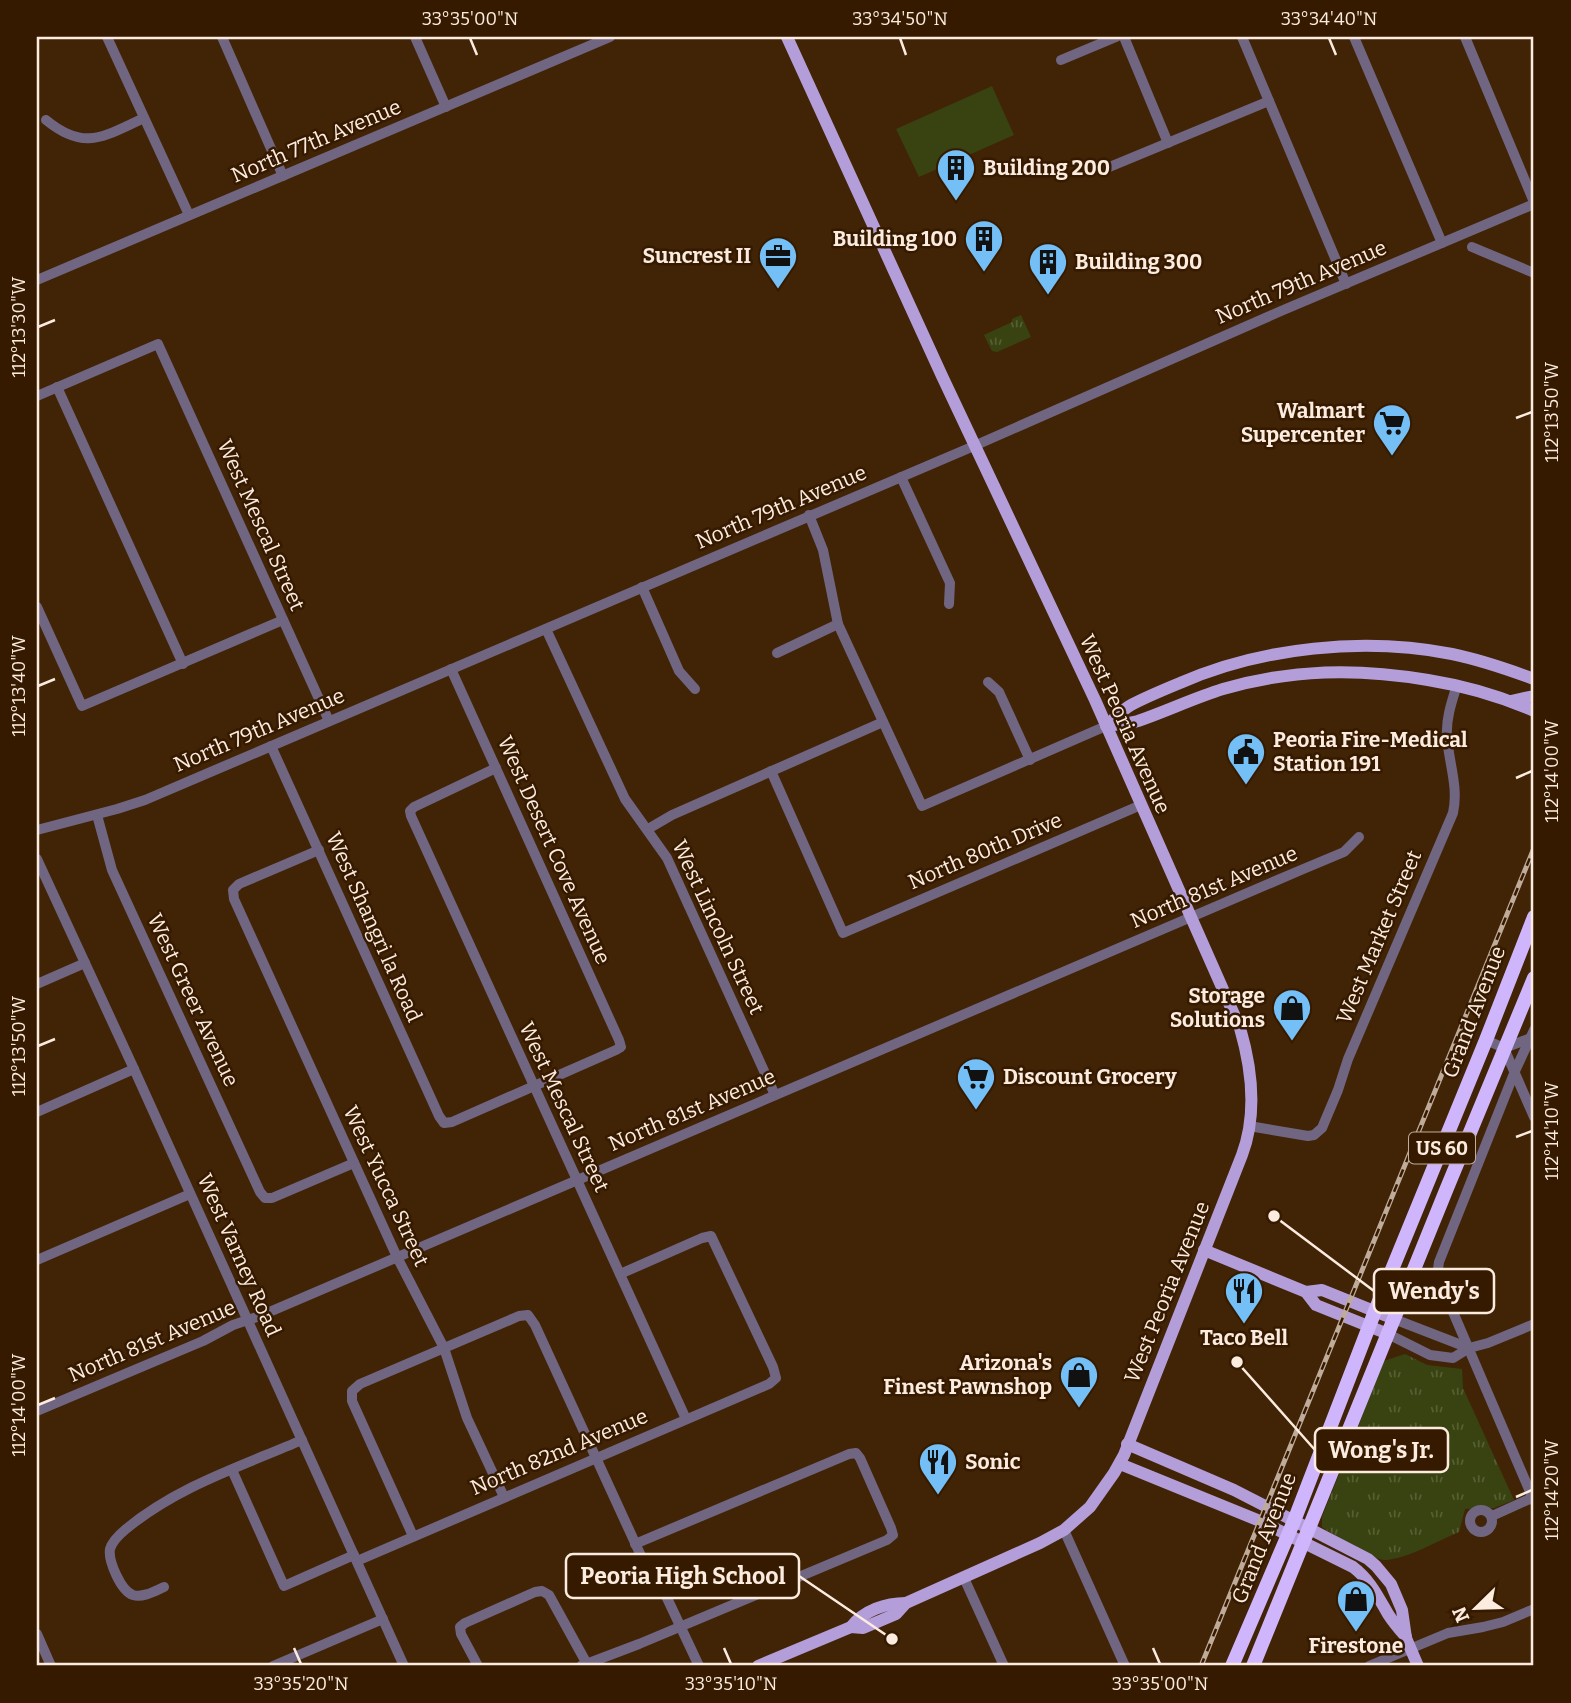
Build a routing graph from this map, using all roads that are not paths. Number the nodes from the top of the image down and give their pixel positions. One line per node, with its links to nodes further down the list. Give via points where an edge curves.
1 (107, 37): 14 (street)
2 (222, 37): 18 (street)
3 (415, 37): 13 (street)
4 (610, 37): 13 (street, North 77th Avenue)
5 (787, 37): 28 (main road, West Peoria Avenue)
6 (1116, 37): 11 (street)
7 (1124, 37): 16 (street)
8 (1242, 37): 12 (street)
9 (1354, 37): 21 (street)
10 (1465, 37): 19 (street)
11 (1061, 60)
12 (1269, 101): 16 (street); 25 (street)
13 (446, 107): 18 (street, North 77th Avenue)
14 (144, 118): 15 (street, via 108,134 82,138); 20 (street)
15 (46, 120)
16 (1168, 143): 17 (street)
17 (1107, 168)
18 (284, 176): 20 (street, North 77th Avenue)
19 (1534, 203): 21 (street, North 79th Avenue)
20 (189, 215): 24 (street, North 77th Avenue)
21 (1442, 243): 25 (street, North 79th Avenue)
22 (1472, 247): 23 (street)
23 (1534, 273)
24 (37, 280)
25 (1346, 284): 28 (street, North 79th Avenue)
26 (57, 387): 27 (street); 34 (street, West Mescal Street, via 158,344); 39 (street)
27 (37, 396)
28 (974, 446): 29 (street, North 79th Avenue); 51 (main road, West Peoria Avenue)
29 (901, 477): 30 (street, North 79th Avenue); 32 (street, via 950,583)
30 (810, 515): 31 (street, North 79th Avenue); 35 (street, via 823,550)
31 (642, 587): 36 (street, North 79th Avenue); 45 (street, via 679,671)
32 (949, 604)
33 (37, 607): 39 (street, via 82,706)
34 (283, 621): 39 (street); 49 (street, West Mescal Street)
35 (838, 624): 38 (street); 50 (street)
36 (546, 629): 40 (street, North 79th Avenue); 58 (street, West Lincoln Street, via 625,799)
37 (1369, 646): 41 (main road); 42 (main road, via 1451,654); 51 (main road, via 1293,650 1229,665 1128,706)
38 (777, 653)
39 (183, 664)
40 (451, 669): 49 (street, North 79th Avenue); 54 (street, West Desert Cove Avenue)
41 (1367, 672): 44 (main road); 51 (main road, via 1276,677 1204,695 1136,722)
42 (1534, 679)
43 (988, 682): 53 (street, via 999,692)
44 (1457, 685): 47 (main road); 77 (street, West Market Street, via 1447,724 1453,813 1325,1123 1308,1136)
45 (695, 689)
46 (1534, 696): 47 (main road)
47 (1511, 701): 48 (main road)
48 (1534, 711)
49 (329, 721): 52 (street, North 79th Avenue)
50 (883, 722): 53 (street, via 922,806); 55 (street)
51 (1106, 726): 53 (street); 56 (main road, West Peoria Avenue)
52 (271, 746): 57 (street, North 79th Avenue, via 145,800); 61 (street, West Shangri la Road)
53 (1030, 760)
54 (496, 768): 73 (street, West Mescal Street, via 410,810); 73 (street, West Desert Cove Avenue, via 621,1047)
55 (771, 771): 56 (street, North 80th Drive, via 843,933); 58 (street)
56 (1141, 805): 64 (main road, West Peoria Avenue)
57 (97, 815): 59 (street, North 79th Avenue); 78 (street, West Greer Avenue, via 112,870 260,1192 272,1198)
58 (648, 829): 74 (street, West Lincoln Street, via 667,858)
59 (37, 830)
60 (1359, 837): 64 (street, North 81st Avenue, via 1344,852)
61 (318, 850): 73 (street, West Shangri la Road, via 444,1123); 78 (street, West Yucca Street, via 239,884 233,890 234,899)
62 (37, 859): 65 (street, West Varney Road)
63 (1534, 917): 69 (highway, Grand Avenue / US 60)
64 (1190, 918): 74 (street, North 81st Avenue); 77 (main road, West Peoria Avenue, via 1240,1028 1250,1079)
65 (85, 963): 67 (street); 71 (street, West Varney Road)
66 (1534, 978): 70 (highway, Grand Avenue / US 60)
67 (37, 984)
68 (1533, 1035): 70 (street); 72 (street)
69 (1486, 1040): 70 (street); 86 (highway, Grand Avenue / US 60)
70 (1504, 1048): 72 (street); 87 (highway, Grand Avenue / US 60)
71 (134, 1069): 75 (street); 80 (street, West Varney Road)
72 (1515, 1071): 76 (street); 93 (street, via 1439,1262 1441,1284)
73 (533, 1086): 79 (street, West Mescal Street)
74 (775, 1095): 79 (street, North 81st Avenue)
75 (37, 1112)
76 (1534, 1117)
77 (1249, 1126): 81 (main road, West Peoria Avenue, via 1245,1148)
78 (354, 1163): 82 (street, West Yucca Street)
79 (577, 1180): 82 (street, North 81st Avenue); 84 (street, West Mescal Street)
80 (190, 1194): 83 (street); 88 (street, West Varney Road)
81 (1204, 1250): 85 (main road); 97 (main road, West Peoria Avenue)
82 (397, 1258): 88 (street, North 81st Avenue); 92 (street, West Yucca Street)
83 (37, 1260)
84 (620, 1273): 95 (street, West Mescal Street); 95 (street, North 82nd Avenue, via 711,1236 773,1367 776,1378 769,1384)
85 (1306, 1292): 86 (main road, via 1322,1290); 90 (main road, via 1316,1304)
86 (1375, 1311): 87 (main road); 90 (highway, Grand Avenue / US 60)
87 (1394, 1319): 91 (highway, Grand Avenue / US 60); 93 (street)
88 (248, 1321): 94 (street, North 81st Avenue); 96 (street, West Varney Road)
89 (1534, 1324): 93 (street)
90 (1369, 1326): 91 (main road); 103 (highway, Grand Avenue / US 60)
91 (1388, 1334): 93 (street, via 1440,1357 1453,1358); 107 (highway, Grand Avenue / US 60)
92 (444, 1348): 98 (street, via 528,1315); 100 (street, West Yucca Street, via 467,1418); 106 (street, via 352,1391 352,1401)
93 (1469, 1348): 101 (street)
94 (37, 1411)
95 (686, 1419): 98 (street, North 82nd Avenue)
96 (302, 1440): 99 (street); 109 (street, West Varney Road)
97 (1124, 1454): 103 (main road, via 1234,1490); 104 (main road, West Peoria Avenue, via 1090,1507); 105 (main road)
98 (595, 1458): 100 (street, North 82nd Avenue); 108 (street)
99 (232, 1470): 109 (street, North 82nd Avenue, via 284,1586); 111 (street, via 169,1498 124,1530 110,1546 110,1558 130,1594)
100 (504, 1497): 106 (street, North 82nd Avenue)
101 (1534, 1499): 102 (street)
102 (1492, 1516)
103 (1294, 1521): 105 (highway, Grand Avenue / US 60); 107 (main road)
104 (1064, 1530): 110 (main road, West Peoria Avenue); 125 (street)
105 (1288, 1535): 107 (main road); 126 (highway, Grand Avenue / US 60)
106 (413, 1536): 109 (street, North 82nd Avenue)
107 (1306, 1536): 116 (main road, via 1364,1576); 127 (highway, Grand Avenue / US 60)
108 (635, 1544): 114 (street); 114 (street, via 849,1454 860,1458 891,1528 887,1540)
109 (356, 1558): 113 (street, West Varney Road)
110 (964, 1577): 123 (main road, West Peoria Avenue, via 906,1603 896,1614 863,1628 851,1627); 124 (street)
111 (164, 1587)
112 (1534, 1609): 116 (street, via 1503,1622)
113 (383, 1619): 119 (street); 120 (street, West Varney Road)
114 (681, 1627): 117 (street); 122 (street)
115 (37, 1634): 118 (street)
116 (1408, 1643): 128 (street); 129 (main road)
117 (584, 1665): 121 (street, via 549,1595 542,1591 460,1627)
118 (51, 1666)
119 (273, 1666)
120 (404, 1666)
121 (478, 1666)
122 (699, 1666)
123 (758, 1666)
124 (1004, 1666)
125 (1125, 1666)
126 (1233, 1666)
127 (1253, 1666)
128 (1369, 1666)
129 (1418, 1666)

